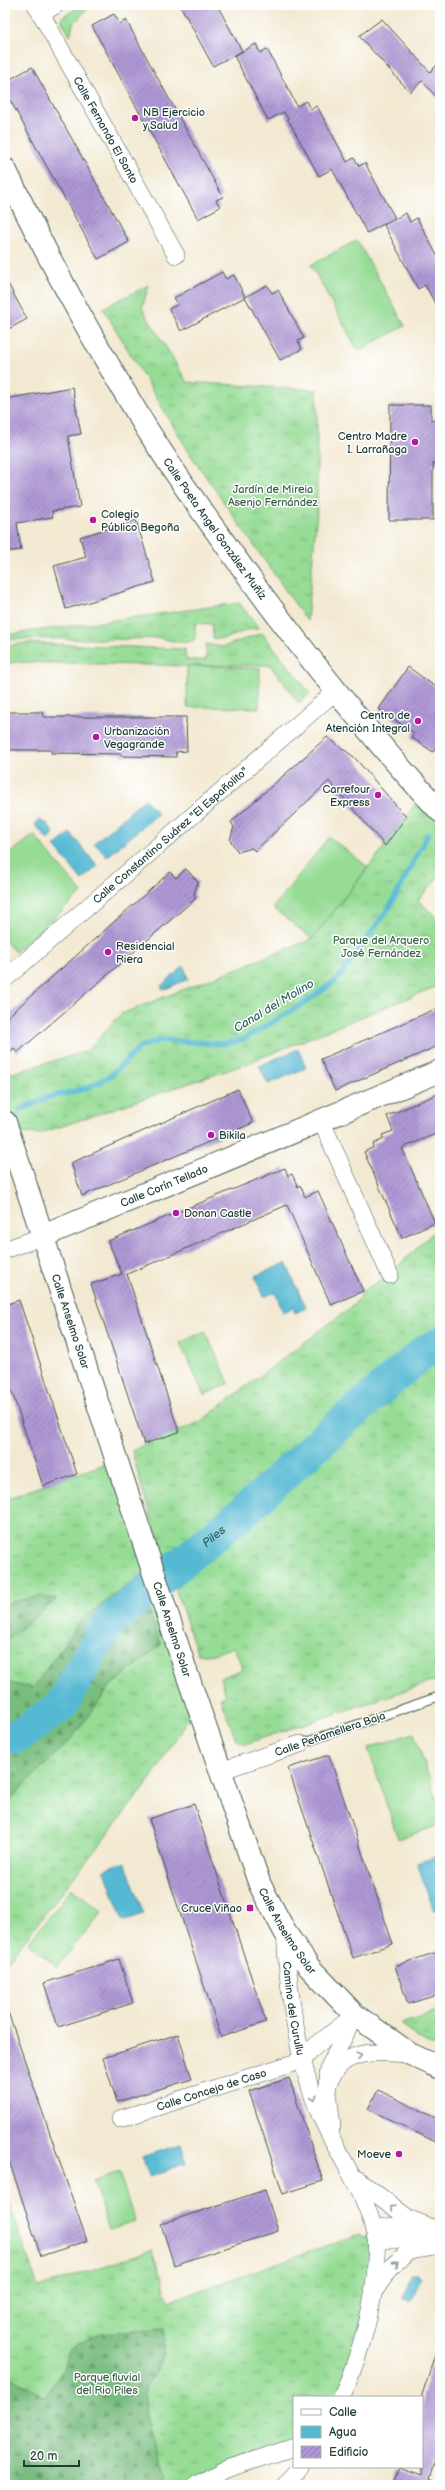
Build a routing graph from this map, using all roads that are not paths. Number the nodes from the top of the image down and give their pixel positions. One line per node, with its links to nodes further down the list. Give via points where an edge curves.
1 (56, 5): 2 (street)
2 (38, 10): 6 (street, Calle Fernando El Santo)
3 (5, 169): 5 (street, Calle Poeta Angel González Muñíz)
4 (5, 191): 5 (street, Calle Poeta Angel González Muñíz)
5 (29, 219): 7 (street, Calle Poeta Angel González Muñíz, via 99,350 146,427 214,529)
6 (176, 255)
7 (336, 691): 8 (street, Calle Poeta Angel González Muñíz); 9 (street, Calle Constantino Suárez "El Españolito")
8 (440, 810)
9 (5, 979)
10 (440, 1071): 11 (street, Calle Corín Tellado)
11 (321, 1120): 13 (street, Calle Corín Tellado); 15 (street)
12 (5, 1122): 13 (street, Calle Anselmo Solar)
13 (43, 1236): 14 (street, Calle Corín Tellado); 18 (street, Calle Anselmo Solar)
14 (5, 1250)
15 (390, 1274)
16 (440, 1696): 17 (lane, Calle Peñamellera Baja)
17 (300, 1744): 18 (street, Calle Peñamellera Baja)
18 (220, 1771): 19 (street, Calle Anselmo Solar, via 260,1885)
19 (285, 1932): 20 (street, Calle Anselmo Solar, via 309,1967); 22 (street, Camino del Curullu, via 288,1983)
20 (355, 2015): 21 (street, Calle Anselmo Solar); 22 (street, Camino del Curullu, via 313,2048); 24 (street, Camino del Curullu, via 330,2065)
21 (410, 2054): 23 (street, Calle Anselmo Solar); 24 (street, one-way to 21, via 341,2065 356,2056 375,2053)
22 (303, 2060): 25 (street, Calle Concejo de Caso); 26 (street, Camino del Curullu, one-way to 26, via 317,2109)
23 (440, 2068)
24 (328, 2084): 26 (street, Camino del Curullu)
25 (120, 2119)
26 (336, 2148): 27 (street, Camino del Curullu)
27 (352, 2176): 28 (street, one-way to 27, via 408,2218); 30 (street, Camino del Curullu, via 363,2194)
28 (422, 2224): 29 (street); 30 (street)
29 (440, 2231)
30 (375, 2234): 31 (street); 33 (street, Camino del Curullu)
31 (440, 2240)
32 (440, 2246): 33 (street, one-way to 32, via 391,2267 409,2251)
33 (373, 2294): 34 (street, via 354,2370)
34 (342, 2396)
35 (293, 2447): 37 (street, via 224,2470)
36 (300, 2468): 38 (street)
37 (196, 2485)
38 (285, 2485)

